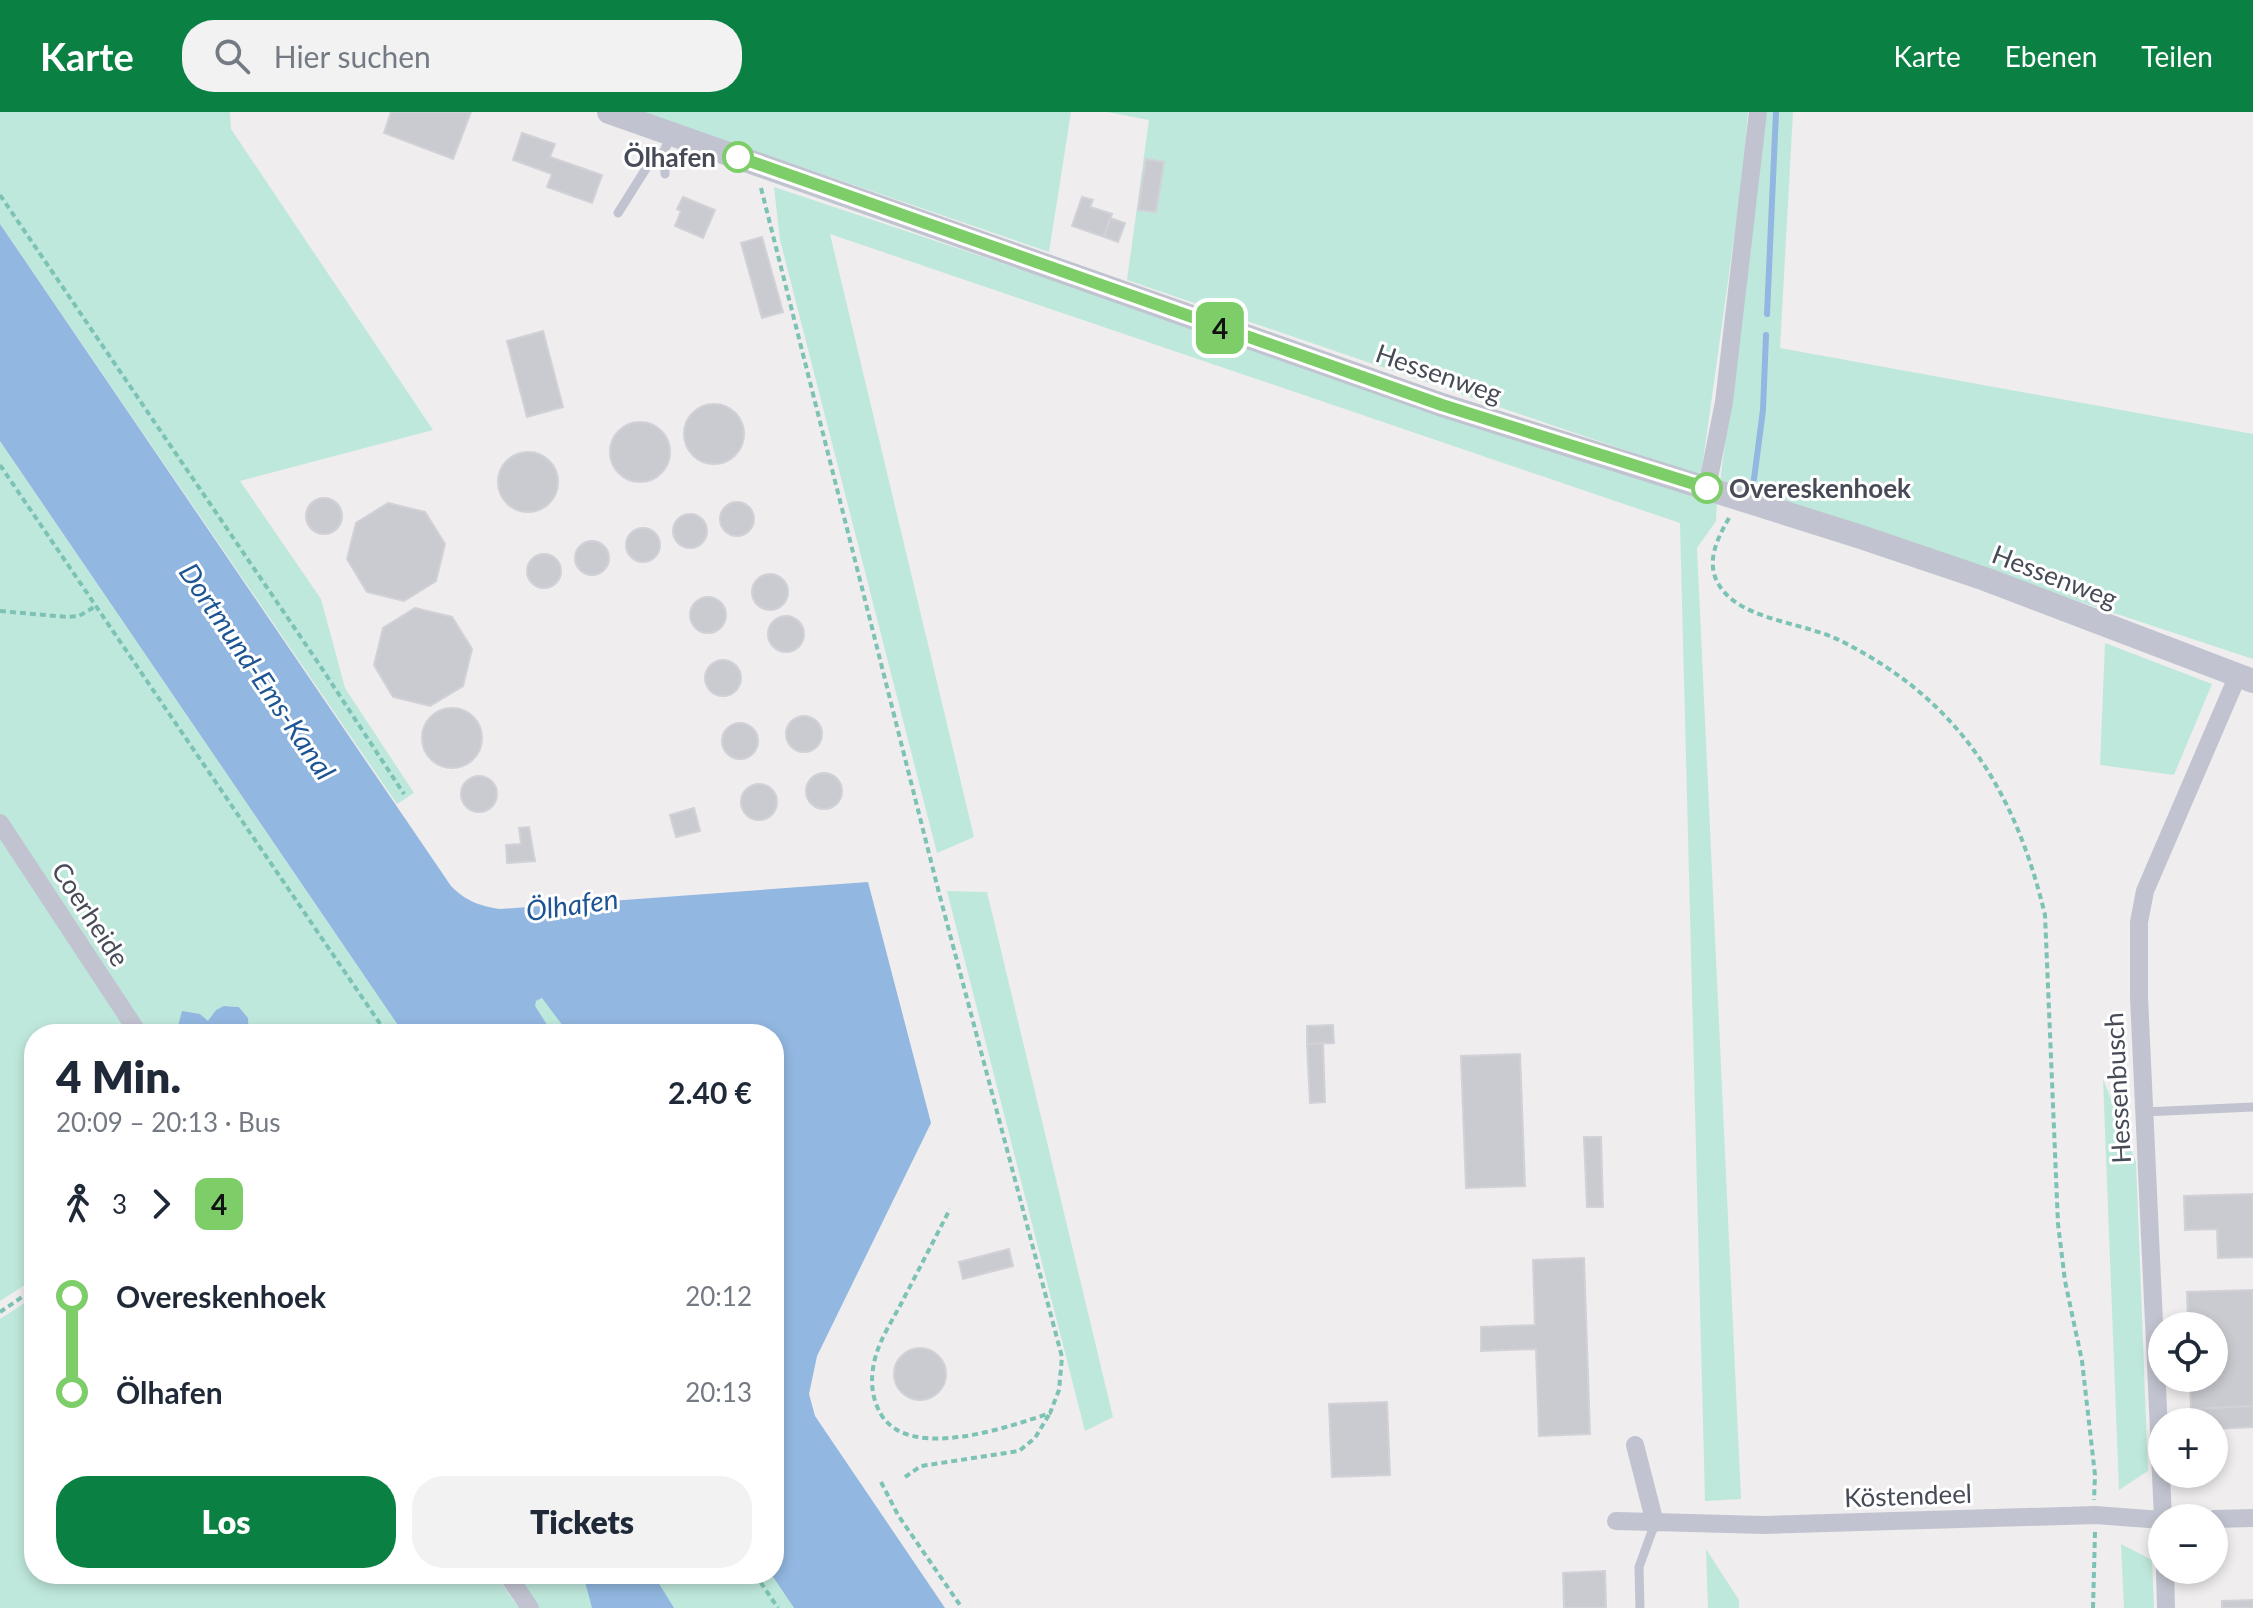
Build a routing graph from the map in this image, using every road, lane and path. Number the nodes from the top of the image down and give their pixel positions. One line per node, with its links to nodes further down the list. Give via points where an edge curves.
1 (609, 112): 3 (street, Hessenweg)
2 (1758, 112): 9 (street, via 1724,402)
3 (668, 142): 4 (street, Hessenweg); 5 (lane); 7 (lane)
4 (762, 166): 9 (street, Hessenweg, via 1428,400); 23 (path, via 759,177 774,246 1062,1357)
5 (665, 174)
6 (0, 195): 14 (path)
7 (618, 213)
8 (0, 465): 11 (path)
9 (1707, 488): 10 (street, Hessenweg)
10 (1736, 497): 13 (street, Hessenweg, via 1985,579); 28 (path, via 1711,557 1727,595 1748,608 1839,640 1923,693 1970,744 1999,788 2033,866 2046,928 2058,1224 2082,1361)
11 (96, 606): 12 (path, via 68,617); 17 (path)
12 (0, 611)
13 (2246, 678): 19 (street, Hessenbusch, via 2145,891 2139,922)
14 (404, 794)
15 (0, 823): 16 (street, Coerheide)
16 (132, 1024)
17 (380, 1024)
18 (2253, 1107): 19 (lane)
19 (2144, 1112): 27 (street, Hessenbusch)
20 (950, 1209): 23 (path, via 874,1360 875,1405 895,1429 927,1439 1014,1425)
21 (24, 1296): 22 (path)
22 (0, 1312)
23 (1050, 1413): 25 (path, via 1035,1438 1019,1451 921,1466)
24 (1635, 1445): 33 (street)
25 (905, 1477)
26 (881, 1482): 39 (path)
27 (2162, 1504)
28 (2095, 1515): 29 (street, Köstendeel); 33 (street, Köstendeel); 41 (path)
29 (2148, 1518)
30 (2253, 1518): 31 (street)
31 (2228, 1519)
32 (1616, 1521): 33 (street, Köstendeel)
33 (1655, 1523): 40 (lane, via 1639,1567)
34 (514, 1584): 37 (street)
35 (762, 1584): 38 (path)
36 (2165, 1584): 42 (street)
37 (530, 1608)
38 (778, 1608)
39 (962, 1608)
40 (1640, 1608)
41 (2093, 1608)
42 (2166, 1608)

